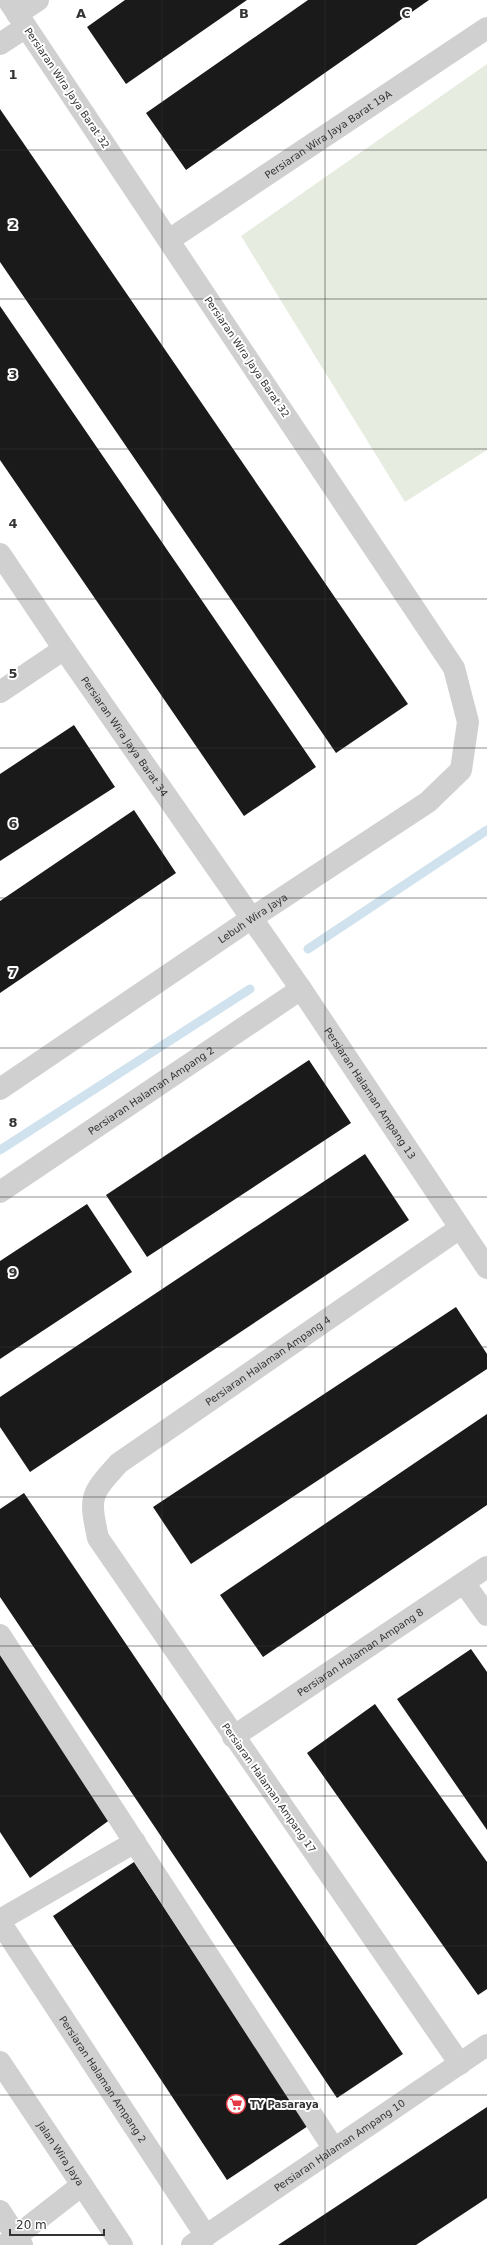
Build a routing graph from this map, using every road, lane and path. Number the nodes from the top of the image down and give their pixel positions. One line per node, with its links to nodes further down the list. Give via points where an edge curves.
1 (38, 0): 2 (street)
2 (17, 14): 4 (street); 5 (street, Persiaran Wira Jaya Barat 32)
3 (487, 28): 5 (street, Persiaran Wira Jaya Barat 19A)
4 (0, 44)
5 (169, 240): 9 (street, Persiaran Wira Jaya Barat 32, via 454,668)
6 (0, 554): 7 (street, Persiaran Wira Jaya Barat 34)
7 (64, 649): 8 (street); 10 (street, Persiaran Wira Jaya Barat 34)
8 (0, 692)
9 (468, 722): 10 (street, Lebuh Wira Jaya, via 461,770 428,802)
10 (252, 918): 11 (street, Persiaran Halaman Ampang 13); 12 (street, Lebuh Wira Jaya)
11 (301, 989): 13 (street, Persiaran Halaman Ampang 2); 14 (street, Persiaran Halaman Ampang 13)
12 (0, 1089)
13 (0, 1192)
14 (460, 1228): 15 (street, Persiaran Halaman Ampang 13); 16 (street, Persiaran Halaman Ampang 4, via 119,1463 98,1486)
15 (487, 1268)
16 (92, 1506): 21 (street, Persiaran Halaman Ampang 17, via 98,1538)
17 (487, 1566): 18 (street, Persiaran Halaman Ampang 8)
18 (464, 1583): 19 (street); 21 (street, Persiaran Halaman Ampang 8)
19 (487, 1615)
20 (0, 1635): 22 (street)
21 (233, 1737): 26 (street, Persiaran Halaman Ampang 17)
22 (135, 1842): 23 (street); 27 (street)
23 (0, 1921): 30 (street, Persiaran Halaman Ampang 2)
24 (487, 2045): 26 (street, Persiaran Halaman Ampang 10)
25 (0, 2062): 28 (street, Jalan Wira Jaya)
26 (460, 2064): 27 (street, Persiaran Halaman Ampang 10)
27 (334, 2149): 30 (street, Persiaran Halaman Ampang 10)
28 (82, 2185): 31 (street); 32 (street, Jalan Wira Jaya)
29 (0, 2211): 31 (street)
30 (199, 2240)
31 (15, 2242)
32 (122, 2245)

